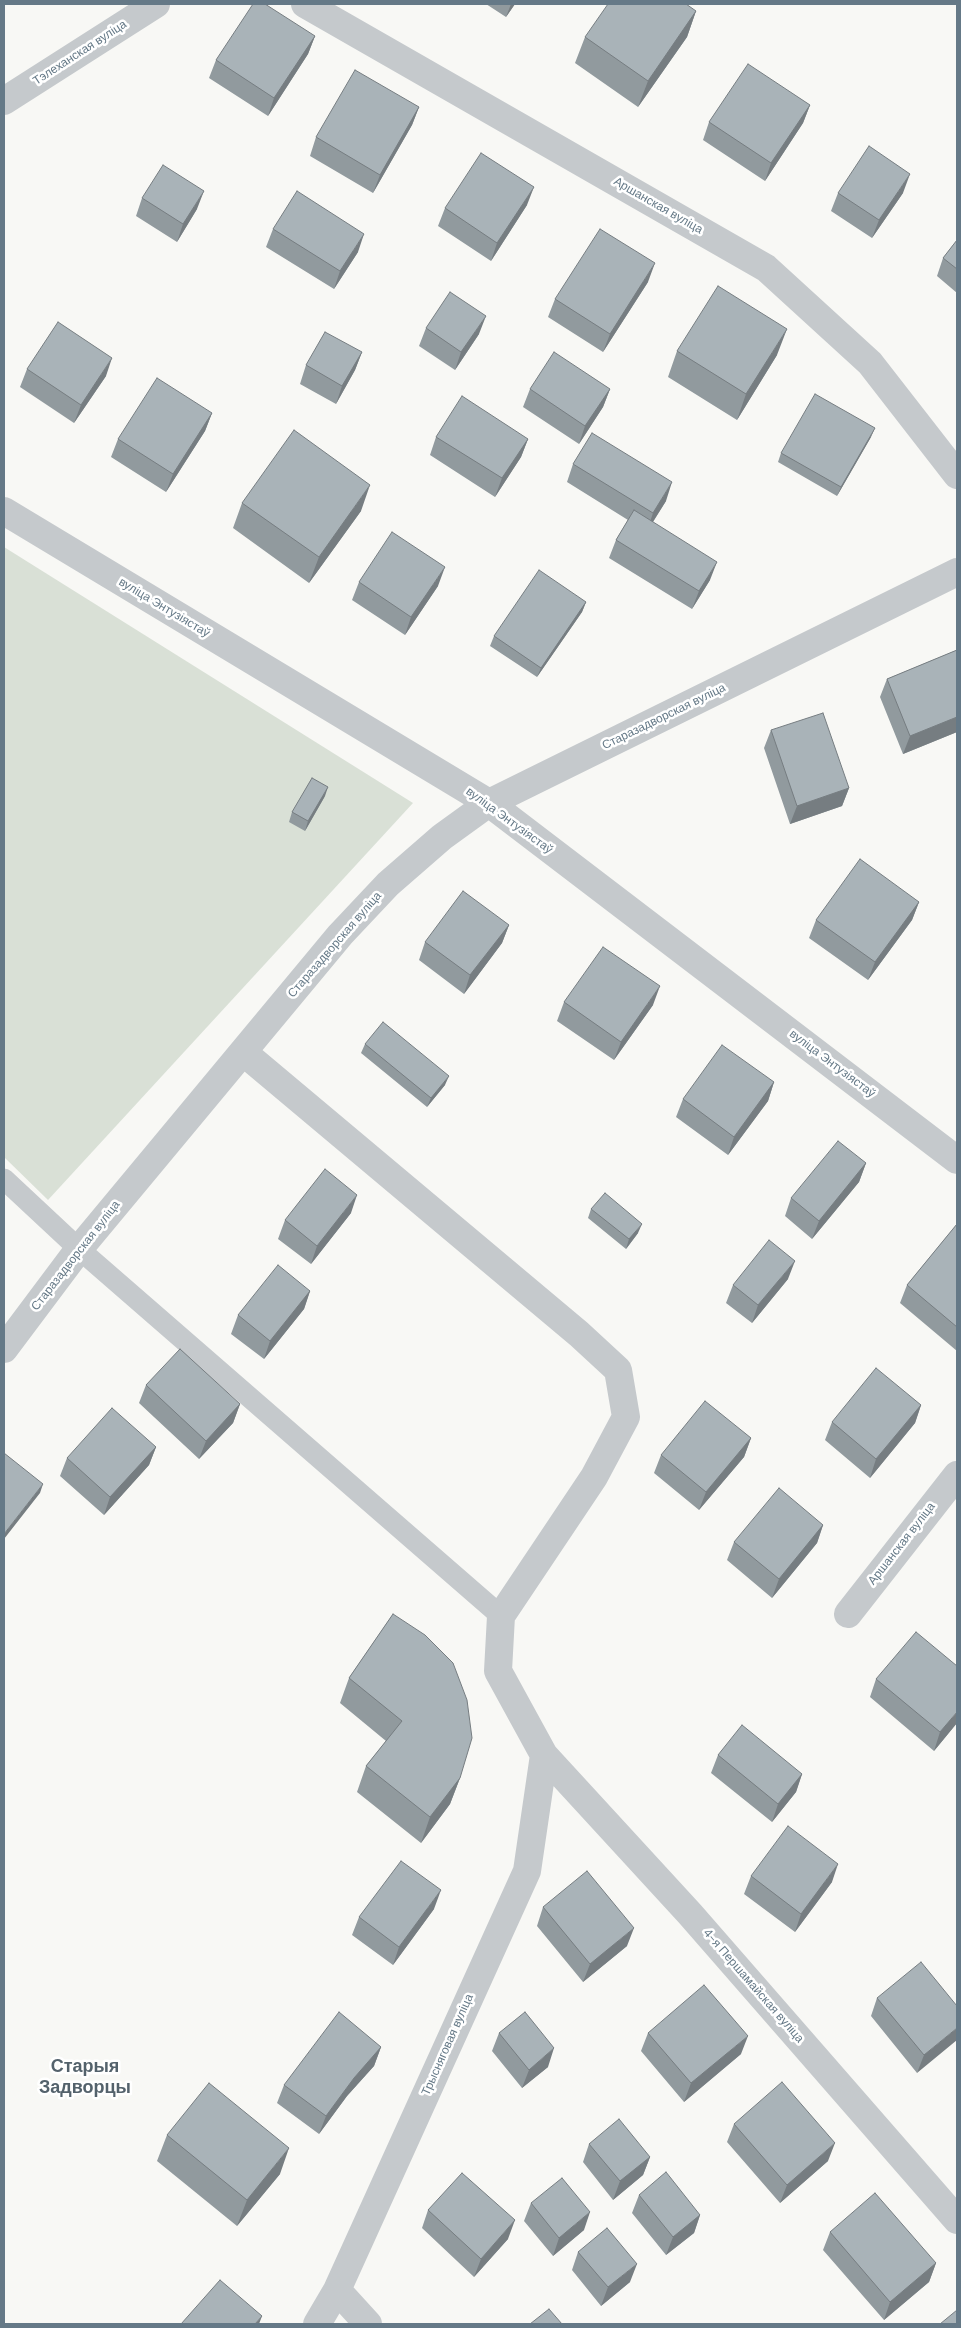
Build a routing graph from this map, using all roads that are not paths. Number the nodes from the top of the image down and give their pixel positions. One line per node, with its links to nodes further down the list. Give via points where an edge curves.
1 (156, 4): 3 (street, Тэлеханская вуліца)
2 (305, 4): 4 (street, Аршанская вуліца, via 766,268 870,363)
3 (4, 101)
4 (957, 475)
5 (4, 511): 7 (street, вуліца Энтузіястаў)
6 (957, 572): 7 (street, Старазадворская вуліца)
7 (489, 804): 8 (street, Старазадворская вуліца, via 442,837 388,884 340,935); 9 (street, вуліца Энтузіястаў)
8 (243, 1052): 11 (street, Старазадворская вуліца); 15 (street, via 618,1370 626,1417 594,1477)
9 (957, 1160)
10 (4, 1178): 11 (lane)
11 (78, 1249): 12 (street, Старазадворская вуліца); 15 (lane)
12 (4, 1349)
13 (957, 1475): 14 (street, Аршанская вуліца)
14 (848, 1614)
15 (501, 1616): 16 (street, 4-я Першамайская вуліца, via 498,1671)
16 (544, 1755): 17 (street, 4-я Першамайская вуліца, via 690,1914); 18 (street, Трысняговая вуліца, via 527,1871)
17 (957, 2220)
18 (337, 2290): 19 (street, Трысняговая вуліца); 20 (street)
19 (317, 2324)
20 (368, 2324)

